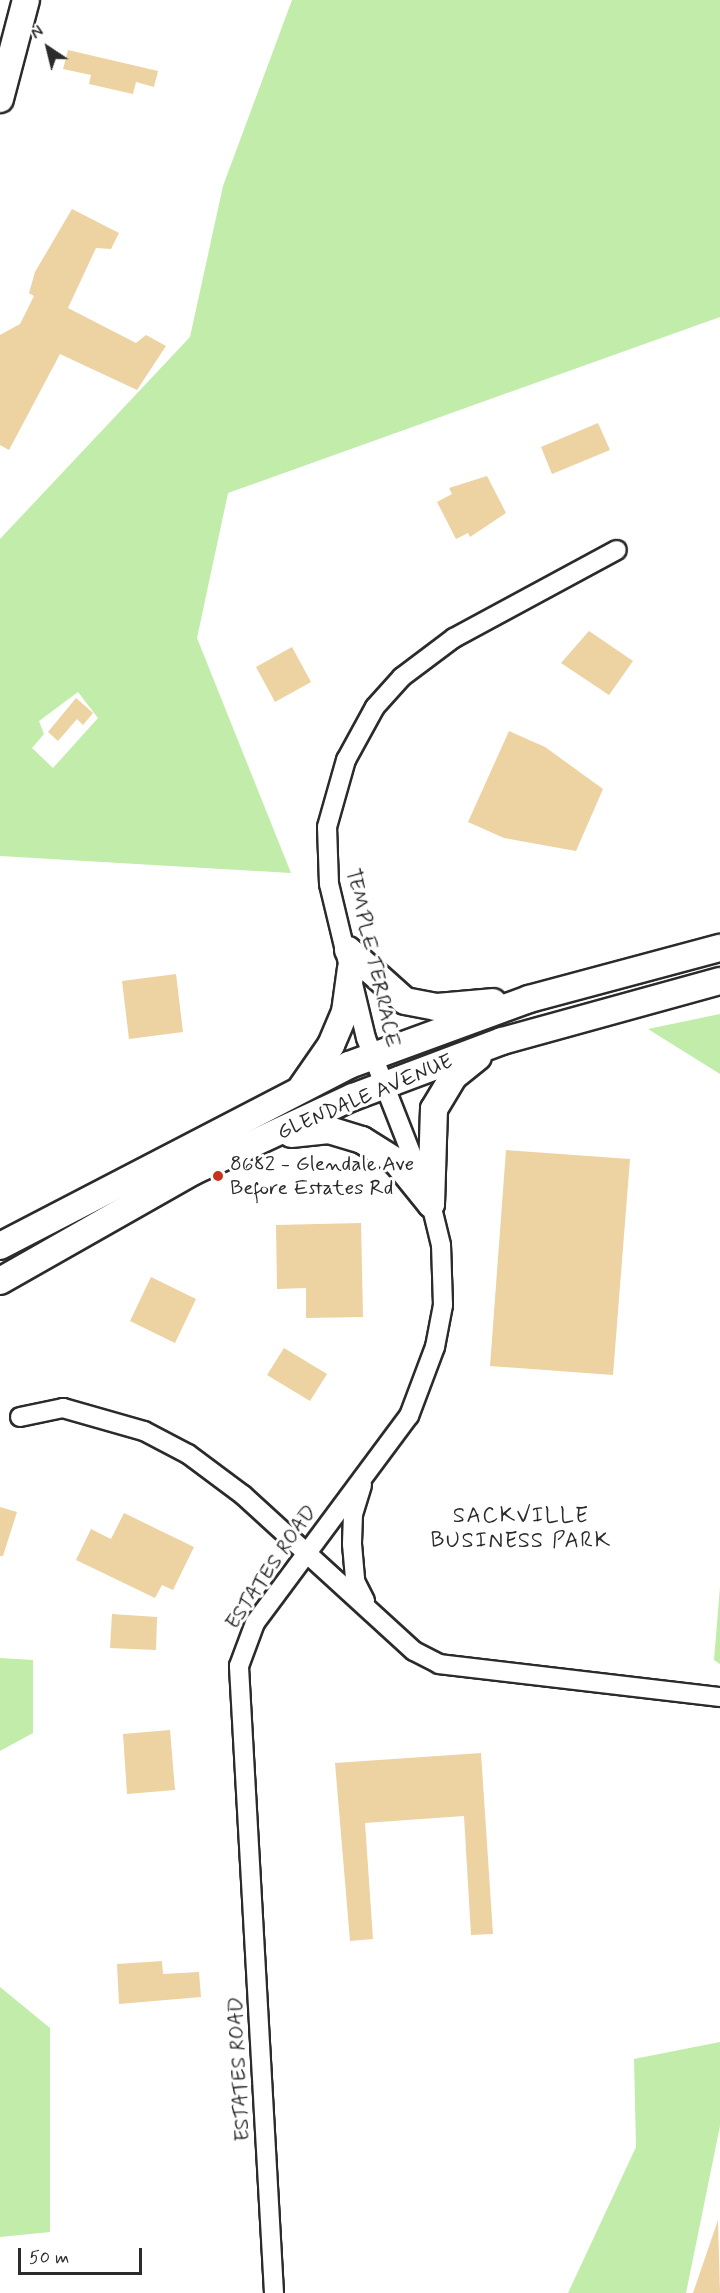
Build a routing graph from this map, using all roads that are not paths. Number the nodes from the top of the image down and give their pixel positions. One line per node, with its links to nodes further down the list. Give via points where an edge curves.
1 (26, 0): 2 (main road)
2 (0, 99)
3 (617, 550): 5 (street, TEMPLE TERRACE, via 432,652 375,707 339,778 327,827 329,884)
4 (720, 948): 7 (main road, GLENDALE AVENUE)
5 (349, 959): 7 (main road, via 405,1001 436,1007); 9 (street, TEMPLE TERRACE); 11 (main road, via 345,1012 331,1045)
6 (720, 981): 8 (main road, GLENDALE AVENUE)
7 (529, 999): 9 (main road, GLENDALE AVENUE)
8 (502, 1041): 10 (main road, GLENDALE AVENUE); 13 (main road, via 453,1077 434,1109)
9 (372, 1057): 10 (street, TEMPLE TERRACE); 11 (main road, GLENDALE AVENUE)
10 (384, 1086): 12 (main road, GLENDALE AVENUE); 13 (street, ESTATES ROAD)
11 (302, 1087): 14 (main road, GLENDALE AVENUE)
12 (256, 1143): 13 (main road, via 329,1130 362,1140 397,1162); 15 (main road, GLENDALE AVENUE, via 194,1171)
13 (431, 1204): 17 (street, ESTATES ROAD, via 441,1245 444,1305 435,1347 409,1416)
14 (0, 1246)
15 (0, 1281)
16 (20, 1417): 18 (street, via 63,1408 144,1431 188,1454)
17 (369, 1470): 18 (street, ESTATES ROAD); 19 (street, via 353,1514 352,1544 355,1581)
18 (306, 1552): 19 (street); 21 (street, ESTATES ROAD, via 255,1623 239,1666)
19 (370, 1610): 20 (street, via 414,1651 439,1664)
20 (720, 1697)
21 (274, 2293)

